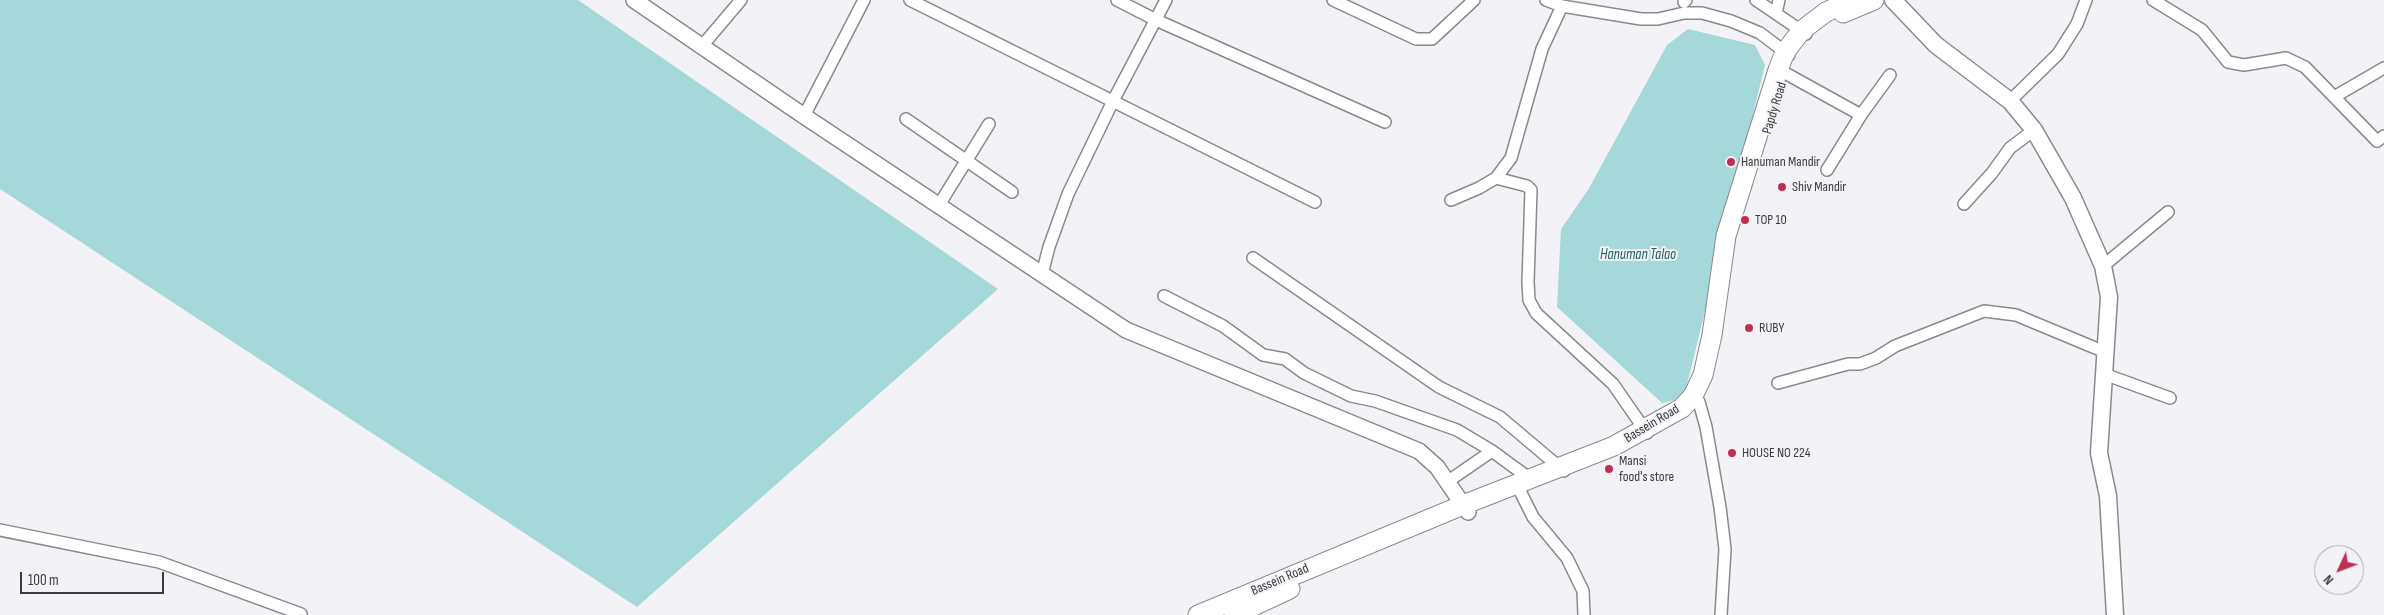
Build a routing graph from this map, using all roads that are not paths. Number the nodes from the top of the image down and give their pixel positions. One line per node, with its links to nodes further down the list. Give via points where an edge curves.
1 (634, 0): 21 (street)
2 (741, 0): 21 (street)
3 (864, 0): 29 (street)
4 (910, 0): 26 (street)
5 (1117, 0): 19 (street)
6 (1166, 0): 19 (street)
7 (1333, 0): 8 (street, via 1416,39 1432,39)
8 (1474, 0)
9 (1546, 0): 17 (street)
10 (1756, 0): 18 (street)
11 (1779, 0): 18 (street)
12 (1852, 0): 20 (main road, via 1826,12)
13 (1874, 0): 20 (main road, Papdy Road)
14 (1893, 0): 27 (main road, via 1936,45)
15 (2086, 0): 27 (street, via 2077,24 2058,54)
16 (2153, 0): 25 (street, via 2202,30 2228,62 2244,65 2286,58 2305,67)
17 (1562, 6): 22 (street, via 1641,19 1702,12 1760,33); 38 (street, via 1542,49 1511,158)
18 (1776, 13): 20 (street)
19 (1156, 20): 26 (street); 31 (street)
20 (1804, 33): 22 (main road, Papdy Road)
21 (702, 46): 29 (street)
22 (1788, 61): 28 (street); 53 (main road, Papdy Road, via 1732,245 1718,360 1711,386)
23 (2384, 68): 25 (street)
24 (1890, 75): 28 (street)
25 (2334, 97): 34 (street)
26 (1113, 100): 41 (street); 47 (street, via 1068,194)
27 (2010, 101): 33 (main road)
28 (1861, 115): 37 (street)
29 (804, 116): 43 (street)
30 (906, 119): 36 (street)
31 (1385, 122)
32 (989, 124): 36 (street)
33 (2034, 130): 42 (street, via 2010,148); 46 (main road, via 2073,198)
34 (2380, 138): 35 (street)
35 (2384, 151)
36 (967, 161): 39 (street); 43 (street)
37 (1828, 170)
38 (1496, 178): 40 (street); 54 (street, via 1531,190 1528,282 1529,300 1536,313 1613,384)
39 (1012, 192)
40 (1451, 200)
41 (1315, 202)
42 (1964, 204)
43 (940, 205): 47 (street)
44 (2168, 212): 46 (street)
45 (1253, 258): 56 (street, via 1439,387 1500,417)
46 (2104, 266): 49 (main road, via 2109,297)
47 (1042, 274): 57 (street, via 1126,330 1419,452 1437,467)
48 (1164, 296): 55 (street, via 1223,326 1263,354 1285,358 1304,373 1351,396 1375,401 1457,430)
49 (2105, 352): 50 (main road); 51 (street, via 2016,316 1984,311 1895,346 1860,364 1848,364)
50 (2104, 374): 52 (street); 66 (main road, via 2099,453 2108,496)
51 (1778, 383)
52 (2170, 398)
53 (1696, 399): 54 (main road, Bassein Road, via 1687,414); 65 (street, via 1711,449 1725,549)
54 (1647, 433): 56 (main road, Bassein Road)
55 (1492, 451): 57 (street); 58 (street)
56 (1564, 471): 58 (main road, Bassein Road)
57 (1448, 482): 59 (street)
58 (1527, 486): 59 (main road, Bassein Road); 64 (street, via 1533,517 1567,558 1583,591)
59 (1465, 509): 62 (main road, Bassein Road); 63 (main road, Bassein Road)
60 (0, 530): 61 (street, via 159,562)
61 (301, 614)
62 (1198, 615)
63 (1234, 615)
64 (1584, 615)
65 (1721, 615)
66 (2115, 615)

